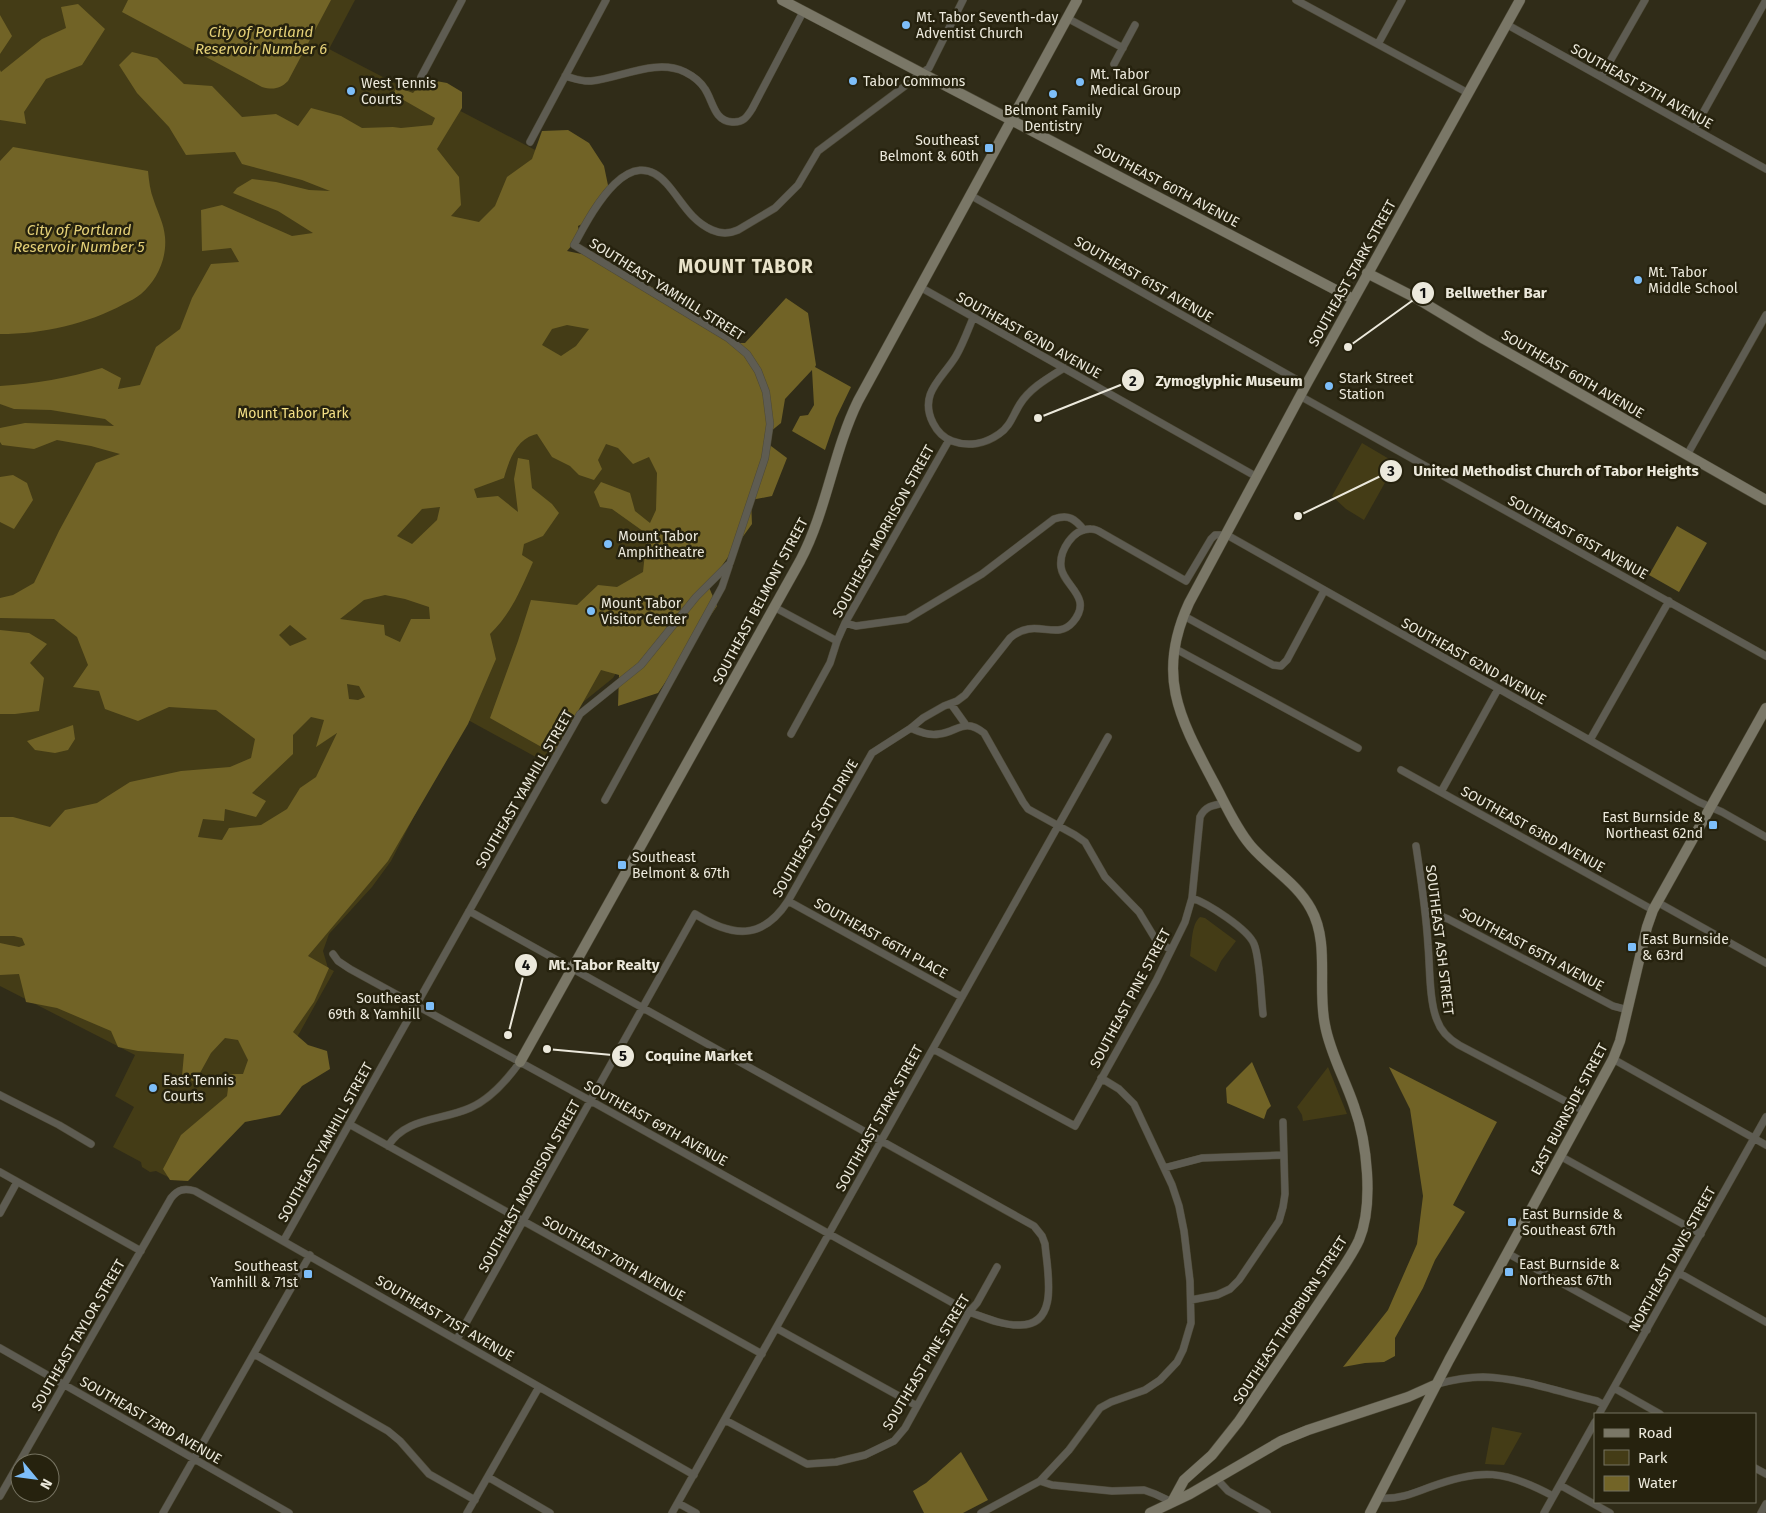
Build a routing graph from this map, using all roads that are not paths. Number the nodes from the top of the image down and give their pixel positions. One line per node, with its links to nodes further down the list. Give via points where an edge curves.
1 (462, 0): 20 (street)
2 (606, 0): 19 (street)
3 (782, 0): 11 (street, SOUTHEAST 60TH AVENUE)
4 (963, 0): 18 (street, SOUTHEAST YAMHILL STREET, via 933,62)
5 (1077, 0): 12 (street, SOUTHEAST BELMONT STREET)
6 (1296, 0): 15 (street)
7 (1402, 0): 15 (street)
8 (1520, 0): 13 (street, SOUTHEAST STARK STREET)
9 (1645, 0): 21 (street)
10 (1766, 0): 24 (street)
11 (803, 12): 18 (street, SOUTHEAST 60TH AVENUE); 19 (street, via 752,109 740,122 727,122 719,116 702,84 683,71 669,67 590,81)
12 (1067, 18): 16 (street); 23 (street, SOUTHEAST BELMONT STREET)
13 (1506, 24): 21 (street, SOUTHEAST 57TH AVENUE); 22 (street, SOUTHEAST STARK STREET)
14 (1135, 25): 16 (street)
15 (1378, 44): 22 (street)
16 (1123, 48): 17 (street)
17 (1114, 64)
18 (923, 74): 23 (street, SOUTHEAST 60TH AVENUE); 42 (street, SOUTHEAST YAMHILL STREET, via 818,151 798,185 775,208 732,233 703,226 687,212 664,180 640,170 624,176 612,186 574,245 728,338 747,354 758,371 769,407 769,438 758,482)
19 (565, 76): 25 (street)
20 (421, 77)
21 (1601, 77): 24 (street, SOUTHEAST 57TH AVENUE)
22 (1468, 92): 28 (street, SOUTHEAST STARK STREET)
23 (1011, 119): 27 (street, SOUTHEAST BELMONT STREET); 30 (street, SOUTHEAST 60TH AVENUE)
24 (1694, 129): 26 (street, SOUTHEAST 57TH AVENUE)
25 (530, 142)
26 (1766, 169)
27 (970, 195): 29 (street, SOUTHEAST BELMONT STREET); 34 (street, SOUTHEAST 61ST AVENUE)
28 (1367, 273): 30 (street, SOUTHEAST STARK STREET); 37 (street, SOUTHEAST 60TH AVENUE)
29 (920, 287): 32 (street, SOUTHEAST 62ND AVENUE); 45 (street, SOUTHEAST BELMONT STREET, via 851,416 813,533)
30 (1353, 298): 34 (street, SOUTHEAST STARK STREET)
31 (1766, 315): 37 (street)
32 (973, 318): 33 (street, SOUTHEAST 62ND AVENUE); 36 (street, SOUTHEAST MORRISON STREET, via 957,355 937,381 929,399 933,423)
33 (1064, 368): 36 (street, via 1029,393 997,436 973,445); 38 (street, SOUTHEAST 62ND AVENUE)
34 (1306, 385): 35 (street, SOUTHEAST STARK STREET)
35 (1300, 396): 38 (street, SOUTHEAST STARK STREET); 44 (street, SOUTHEAST 61ST AVENUE)
36 (949, 440): 47 (street, SOUTHEAST MORRISON STREET)
37 (1687, 455): 39 (street, SOUTHEAST 60TH AVENUE)
38 (1257, 478): 41 (street, SOUTHEAST STARK STREET)
39 (1766, 500)
40 (1084, 530): 41 (street, via 1102,533 1186,581 1211,539 1215,535); 47 (street, via 1069,516 1054,519 982,574 907,619 856,626); 52 (street, SOUTHEAST SCOTT DRIVE, via 1064,548 1061,558 1062,573 1080,600 1077,617 1067,628 1030,627 1018,631 965,695)
41 (1227, 535): 43 (street, SOUTHEAST 62ND AVENUE); 46 (street, SOUTHEAST STARK STREET)
42 (730, 563): 62 (street, via 722,587); 72 (street, SOUTHEAST YAMHILL STREET, via 696,597 636,670 580,714)
43 (1324, 591): 46 (street, via 1281,666); 51 (street, SOUTHEAST 62ND AVENUE)
44 (1669, 601): 50 (street, SOUTHEAST 61ST AVENUE); 58 (street)
45 (774, 606): 48 (street); 77 (street, SOUTHEAST BELMONT STREET)
46 (1184, 616): 49 (street, SOUTHEAST THORBURN STREET)
47 (845, 624): 48 (street, SOUTHEAST MORRISON STREET)
48 (837, 641): 56 (street, SOUTHEAST MORRISON STREET, via 830,662)
49 (1174, 648): 59 (street); 63 (street, SOUTHEAST THORBURN STREET, via 1172,675 1181,714)
50 (1766, 656)
51 (1498, 689): 58 (street, SOUTHEAST 62ND AVENUE); 61 (street)
52 (951, 704): 54 (street); 55 (street, SOUTHEAST SCOTT DRIVE)
53 (1766, 708): 64 (street, EAST BURNSIDE STREET)
54 (966, 725): 55 (street, via 938,734); 65 (street, via 984,733 1028,809)
55 (911, 728): 69 (street, SOUTHEAST SCOTT DRIVE, via 872,753)
56 (791, 734)
57 (1108, 737): 65 (street, SOUTHEAST STARK STREET)
58 (1590, 740): 64 (street, SOUTHEAST 62ND AVENUE)
59 (1358, 748)
60 (1401, 770): 61 (street, SOUTHEAST 63RD AVENUE)
61 (1442, 792): 70 (street, SOUTHEAST 63RD AVENUE)
62 (605, 800)
63 (1225, 803): 68 (street, SOUTHEAST PINE STREET, via 1211,805 1200,817); 143 (street, SOUTHEAST THORBURN STREET, via 1250,845 1298,891 1315,919 1320,945 1324,1024 1363,1136 1366,1212 1358,1241 1323,1297 1231,1432 1212,1455 1184,1480)
64 (1711, 807): 66 (street, SOUTHEAST 62ND AVENUE); 70 (street, EAST BURNSIDE STREET)
65 (1058, 825): 74 (street, via 1084,842 1105,877 1139,912 1156,940); 78 (street, SOUTHEAST STARK STREET)
66 (1766, 837)
67 (1416, 846): 71 (street, SOUTHEAST ASH STREET)
68 (1192, 898): 74 (street, SOUTHEAST PINE STREET); 82 (street, via 1204,902 1242,930 1254,944)
69 (788, 901): 73 (street, SOUTHEAST SCOTT DRIVE, via 772,921 749,931 722,929); 78 (street, SOUTHEAST 66TH PLACE)
70 (1655, 906): 76 (street, SOUTHEAST 63RD AVENUE); 81 (street, EAST BURNSIDE STREET)
71 (1426, 910): 81 (street, SOUTHEAST 65TH AVENUE, via 1613,1006); 89 (street, SOUTHEAST ASH STREET, via 1435,1014 1440,1028 1460,1045)
72 (469, 911): 77 (street, SOUTHEAST 69TH AVENUE); 79 (street, SOUTHEAST YAMHILL STREET)
73 (695, 914): 80 (street, SOUTHEAST MORRISON STREET)
74 (1171, 950): 86 (street, SOUTHEAST PINE STREET)
75 (333, 954): 79 (street, SOUTHEAST 69TH AVENUE, via 350,969)
76 (1766, 963)
77 (572, 968): 80 (street, SOUTHEAST 69TH AVENUE); 85 (street, SOUTHEAST BELMONT STREET)
78 (962, 997): 83 (street, SOUTHEAST STARK STREET)
79 (416, 1005): 85 (street, SOUTHEAST 69TH AVENUE); 92 (street, SOUTHEAST YAMHILL STREET)
80 (642, 1008): 88 (street, SOUTHEAST MORRISON STREET); 94 (street, SOUTHEAST 69TH AVENUE)
81 (1628, 1010): 84 (street, EAST BURNSIDE STREET)
82 (1263, 1014)
83 (934, 1049): 86 (street, SOUTHEAST PINE STREET, via 1074,1126); 94 (street, SOUTHEAST STARK STREET)
84 (1613, 1059): 89 (street, EAST BURNSIDE STREET); 93 (street)
85 (520, 1062): 88 (street, SOUTHEAST 69TH AVENUE); 97 (street, SOUTHEAST BELMONT STREET, via 482,1101 462,1111 408,1127 397,1134)
86 (1101, 1078): 100 (street, via 1134,1104)
87 (0, 1095): 95 (street)
88 (591, 1101): 105 (street, SOUTHEAST MORRISON STREET); 106 (street, SOUTHEAST 69TH AVENUE)
89 (1584, 1111): 99 (street, EAST BURNSIDE STREET)
90 (1766, 1117): 93 (street, NORTHEAST DAVIS STREET)
91 (1283, 1122): 98 (street)
92 (349, 1124): 97 (street, SOUTHEAST 70TH AVENUE); 108 (street, SOUTHEAST YAMHILL STREET)
93 (1754, 1138): 96 (street); 107 (street, NORTHEAST DAVIS STREET)
94 (882, 1141): 106 (street, SOUTHEAST STARK STREET); 115 (street, SOUTHEAST 69TH AVENUE, via 1023,1219 1042,1236 1049,1288 1049,1299 1042,1314 1031,1323 1018,1325)
95 (91, 1144)
96 (1766, 1145)
97 (388, 1146): 105 (street, SOUTHEAST 70TH AVENUE)
98 (1283, 1155): 100 (street, via 1202,1158); 114 (street, via 1284,1207 1273,1231 1230,1289)
99 (1560, 1156): 107 (street); 110 (street, EAST BURNSIDE STREET)
100 (1164, 1168): 114 (street, via 1179,1206)
101 (0, 1172): 102 (street)
102 (17, 1182): 104 (street); 109 (street)
103 (182, 1189): 108 (street, SOUTHEAST 71ST AVENUE, via 195,1191); 109 (street, SOUTHEAST TAYLOR STREET, via 172,1197)
104 (0, 1213)
105 (523, 1222): 119 (street, SOUTHEAST MORRISON STREET); 122 (street, SOUTHEAST 70TH AVENUE)
106 (829, 1234): 115 (street, SOUTHEAST 69TH AVENUE); 117 (street, SOUTHEAST STARK STREET)
107 (1700, 1234): 113 (street, NORTHEAST DAVIS STREET)
108 (284, 1240): 111 (street, SOUTHEAST 71ST AVENUE)
109 (141, 1251): 124 (street, SOUTHEAST TAYLOR STREET)
110 (1507, 1253): 118 (street); 123 (street, EAST BURNSIDE STREET)
111 (310, 1255): 119 (street, SOUTHEAST 71ST AVENUE); 121 (street)
112 (997, 1267): 115 (street, SOUTHEAST PINE STREET)
113 (1679, 1272): 116 (street); 118 (street, NORTHEAST DAVIS STREET)
114 (1191, 1300): 137 (street, via 1189,1331 1177,1362 1145,1390 1100,1408)
115 (969, 1312): 128 (street, SOUTHEAST PINE STREET)
116 (1766, 1322)
117 (776, 1328): 122 (street, SOUTHEAST STARK STREET); 128 (street)
118 (1646, 1330): 126 (street, NORTHEAST DAVIS STREET)
119 (457, 1339): 125 (street, SOUTHEAST 71ST AVENUE)
120 (0, 1348): 124 (street, SOUTHEAST 73RD AVENUE)
121 (254, 1354): 133 (street); 142 (street, via 388,1431 429,1474)
122 (762, 1354): 131 (street, SOUTHEAST STARK STREET)
123 (1437, 1384): 127 (street, via 1469,1378 1496,1378); 136 (street, via 1281,1441); 141 (street, EAST BURNSIDE STREET)
124 (64, 1385): 133 (street, SOUTHEAST 73RD AVENUE); 139 (street, SOUTHEAST TAYLOR STREET)
125 (539, 1387): 134 (street, SOUTHEAST 71ST AVENUE); 135 (street)
126 (1614, 1388): 127 (street, NORTHEAST DAVIS STREET); 130 (street)
127 (1604, 1405): 129 (street, NORTHEAST DAVIS STREET)
128 (917, 1406): 131 (street, SOUTHEAST PINE STREET, via 899,1436 887,1445 865,1455 813,1464 802,1463)
129 (1600, 1413)
130 (1658, 1413)
131 (725, 1420): 134 (street, SOUTHEAST STARK STREET)
132 (1594, 1424): 138 (street)
133 (194, 1459): 146 (street); 147 (street, SOUTHEAST 73RD AVENUE)
134 (694, 1475): 144 (street, SOUTHEAST STARK STREET)
135 (488, 1477): 142 (street); 149 (street)
136 (1216, 1478): 143 (street); 154 (street, via 1228,1491)
137 (1040, 1482): 143 (street, via 1112,1491 1144,1490); 152 (street)
138 (1560, 1485): 140 (street); 157 (street)
139 (0, 1496)
140 (1553, 1496): 141 (street, via 1522,1480 1488,1474 1451,1479 1400,1498); 156 (street)
141 (1378, 1498): 155 (street, EAST BURNSIDE STREET)
142 (475, 1500): 148 (street)
143 (1172, 1502): 153 (street)
144 (678, 1503): 150 (street, SOUTHEAST STARK STREET); 151 (street)
145 (1766, 1504): 158 (street)
146 (163, 1513)
147 (289, 1513)
148 (467, 1513)
149 (550, 1513)
150 (672, 1513)
151 (696, 1513)
152 (980, 1513)
153 (1150, 1513)
154 (1268, 1513)
155 (1370, 1513)
156 (1544, 1513)
157 (1610, 1513)
158 (1761, 1513)

